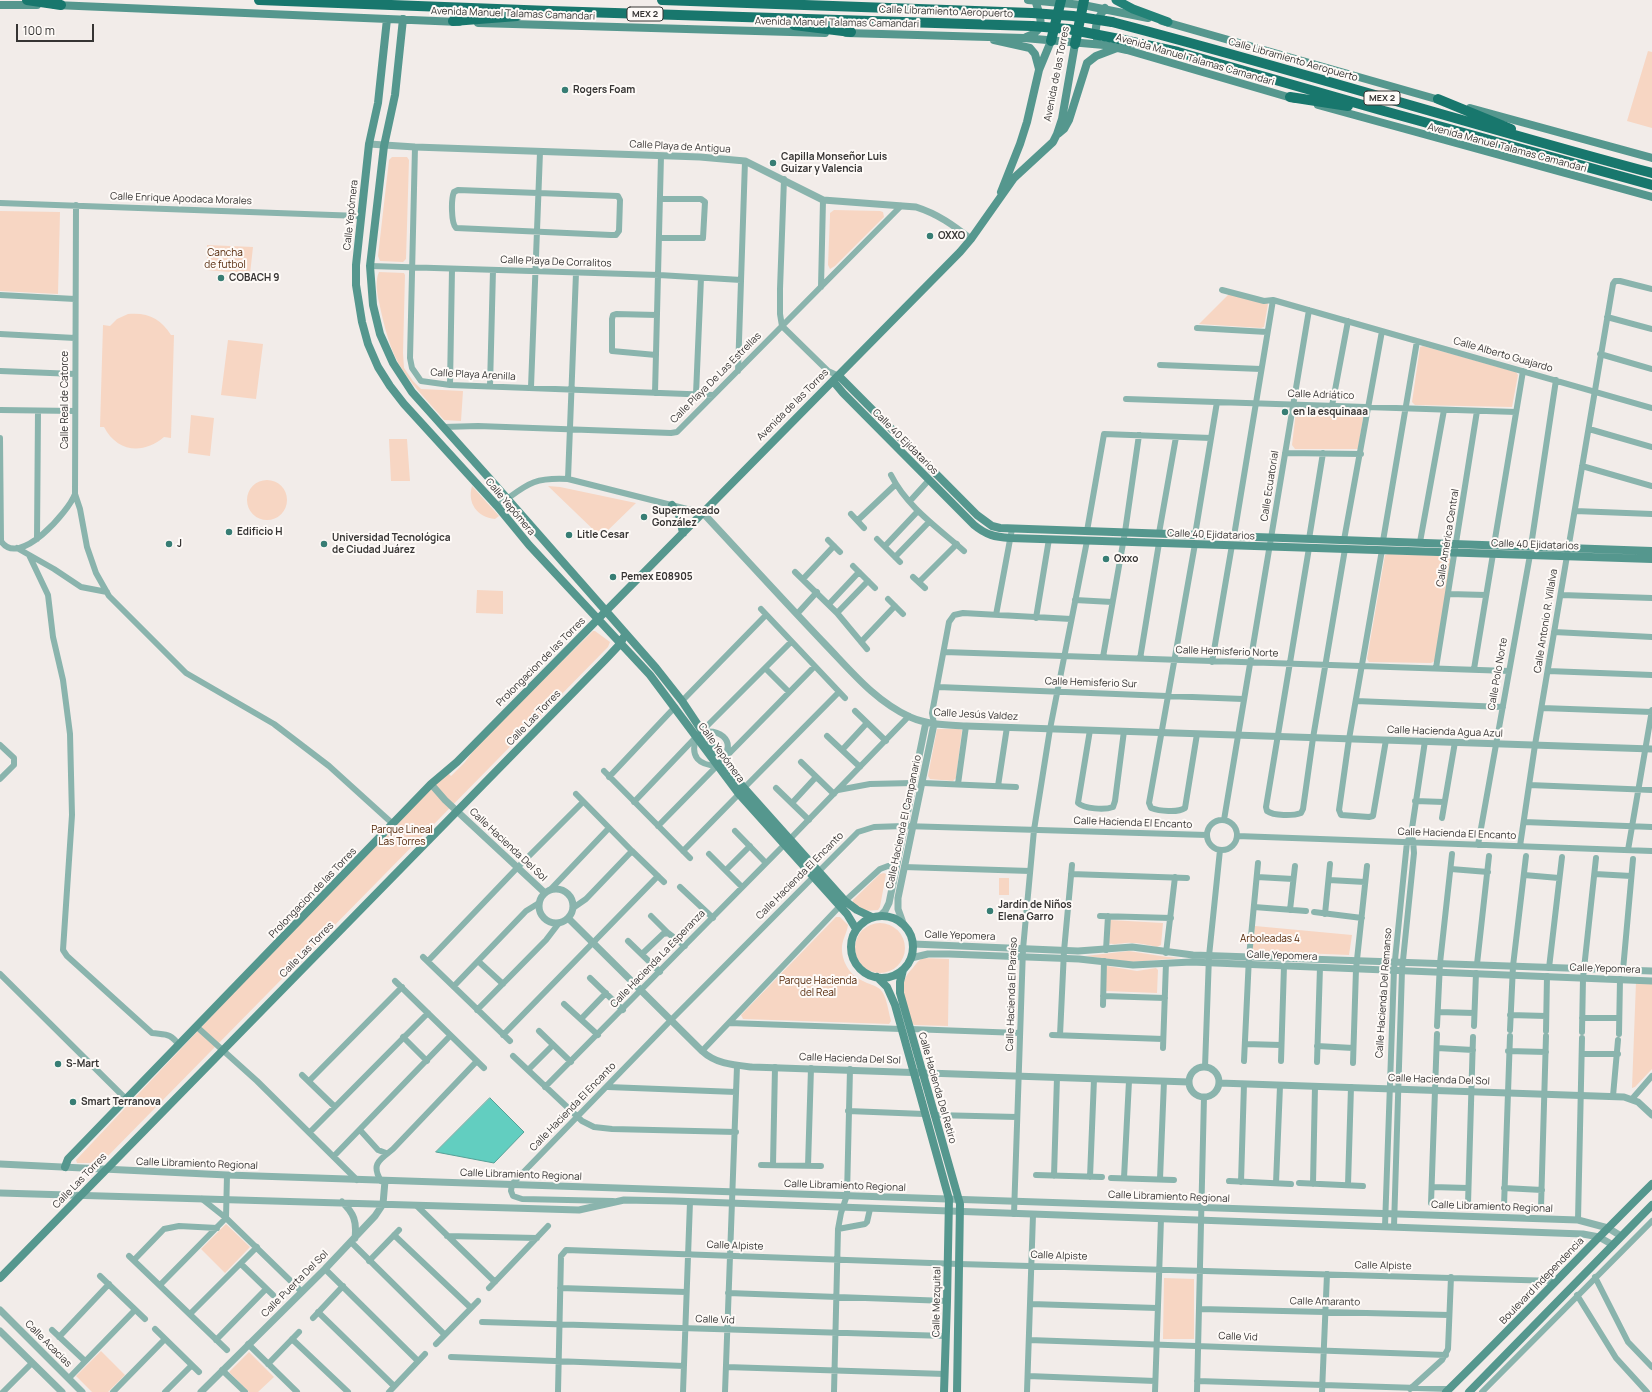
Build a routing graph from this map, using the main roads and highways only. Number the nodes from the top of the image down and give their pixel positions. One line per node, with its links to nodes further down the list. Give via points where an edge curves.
1 (27, 0): 12 (highway)
2 (259, 0): 14 (highway, Calle Libramiento Aeropuerto / MEX 2)
3 (662, 0): 10 (highway, Calle Libramiento Aeropuerto / MEX 2)
4 (747, 0): 10 (highway)
5 (1028, 0): 6 (main road)
6 (1035, 0): 8 (main road); 22 (main road, via 1040,28 1037,33)
7 (1116, 0): 19 (main road)
8 (1061, 1): 9 (main road); 23 (highway, Avenida de las Torres)
9 (1083, 2): 13 (main road); 25 (highway, Avenida de las Torres)
10 (734, 3): 32 (highway, Calle Libramiento Aeropuerto / MEX 2, bridge, via 1032,13 1112,22 1183,40)
11 (0, 5): 12 (main road, Avenida Manuel Talamas Camandari)
12 (61, 5): 16 (main road, Avenida Manuel Talamas Camandari)
13 (1105, 8): 19 (main road); 26 (main road, via 1100,15 1095,34)
14 (559, 12): 15 (highway, Calle Libramiento Aeropuerto / MEX 2); 18 (highway)
15 (741, 17): 20 (highway); 24 (highway, Calle Libramiento Aeropuerto / MEX 2, bridge, via 1032,26 1068,29)
16 (387, 19): 17 (main road, Avenida Manuel Talamas Camandari); 45 (main road, Calle Yepómera, via 378,103 369,144 356,266 357,290 368,344 378,367 404,404)
17 (403, 19): 18 (main road, Avenida Manuel Talamas Camandari); 44 (main road, Calle Yepómera, via 395,95 384,146 370,266 373,305 386,349 403,379 443,427)
18 (453, 21): 20 (main road, Avenida Manuel Talamas Camandari, via 618,28)
19 (1168, 22): 29 (main road)
20 (851, 32): 21 (main road, Avenida Manuel Talamas Camandari)
21 (980, 36): 22 (main road, Avenida Manuel Talamas Camandari); 27 (main road, via 1030,48 1035,54)
22 (1024, 38): 23 (main road, Avenida Manuel Talamas Camandari)
23 (1051, 41): 25 (main road, Avenida Manuel Talamas Camandari); 27 (main road, Avenida de las Torres)
24 (1119, 43): 26 (main road, Avenida Manuel Talamas Camandari); 28 (main road, Avenida Manuel Talamas Camandari); 30 (highway, MEX 2, via 1178,52); 31 (main road, via 1087,63 1069,120 1064,129)
25 (1075, 44): 26 (main road, Avenida Manuel Talamas Camandari); 31 (main road, Avenida de las Torres)
26 (1104, 45)
27 (1039, 70): 37 (main road, Avenida de las Torres, via 1027,122)
28 (1290, 98): 30 (highway); 36 (main road, Avenida Manuel Talamas Camandari)
29 (1438, 99): 32 (highway); 33 (main road)
30 (1384, 111): 35 (highway, MEX 2)
31 (1057, 134): 37 (main road, Avenida de las Torres, via 1049,147 1020,171)
32 (1557, 148): 34 (highway, Calle Libramiento Aeropuerto / MEX 2)
33 (1652, 158)
34 (1652, 173)
35 (1652, 185)
36 (1652, 198)
37 (997, 201): 38 (main road, Avenida de las Torres, via 971,239)
38 (836, 379): 40 (main road, Avenida de las Torres); 42 (main road, Calle 40 Ejidatarios, via 992,526 1012,529 1531,546); 42 (main road, Calle 40 Ejidatarios, via 843,393 928,480 981,531 992,536 1456,553 1530,555)
39 (672, 505): 40 (main road, via 680,515)
40 (683, 533): 44 (main road, Avenida de las Torres)
41 (1652, 551): 42 (main road, Calle 40 Ejidatarios)
42 (1568, 552): 43 (main road, Calle 40 Ejidatarios)
43 (1652, 559)
44 (606, 612): 45 (main road, Avenida de las Torres); 46 (main road, Calle Yepómera)
45 (598, 619): 47 (main road, Calle Yepómera); 55 (main road, Prolongacion de las Torres, via 393,824 68,1159)
46 (624, 633): 47 (main road, Calle Las Torres); 48 (main road, Calle Yepómera)
47 (621, 643): 48 (main road, Calle Yepómera); 60 (main road, Calle Las Torres)
48 (678, 704): 49 (main road, Calle Yepómera, via 741,791)
49 (842, 903): 50 (main road, Calle Yepómera); 51 (main road, Calle Yepómera)
50 (876, 917): 51 (main road, via 866,920); 52 (main road, via 896,919 910,933 913,944 911,958)
51 (856, 929): 53 (main road, via 851,944 854,959 863,971)
52 (903, 970): 53 (main road, via 891,976); 54 (main road, Calle Hacienda Del Retiro, via 900,988)
53 (877, 977): 54 (main road, Calle Hacienda Del Retiro, via 891,993)
54 (906, 1029): 58 (main road, Calle Hacienda Del Retiro, via 913,1071 949,1199); 59 (main road, Calle Hacienda Del Retiro, via 922,1072)
55 (65, 1167)
56 (1652, 1184): 61 (main road, Boulevard Independencia)
57 (1652, 1205): 64 (main road)
58 (949, 1212): 62 (main road, Calle Mezquital)
59 (961, 1212): 63 (main road, Calle Mezquital)
60 (0, 1278)
61 (1448, 1390)
62 (944, 1392)
63 (957, 1392)
64 (1469, 1392)

